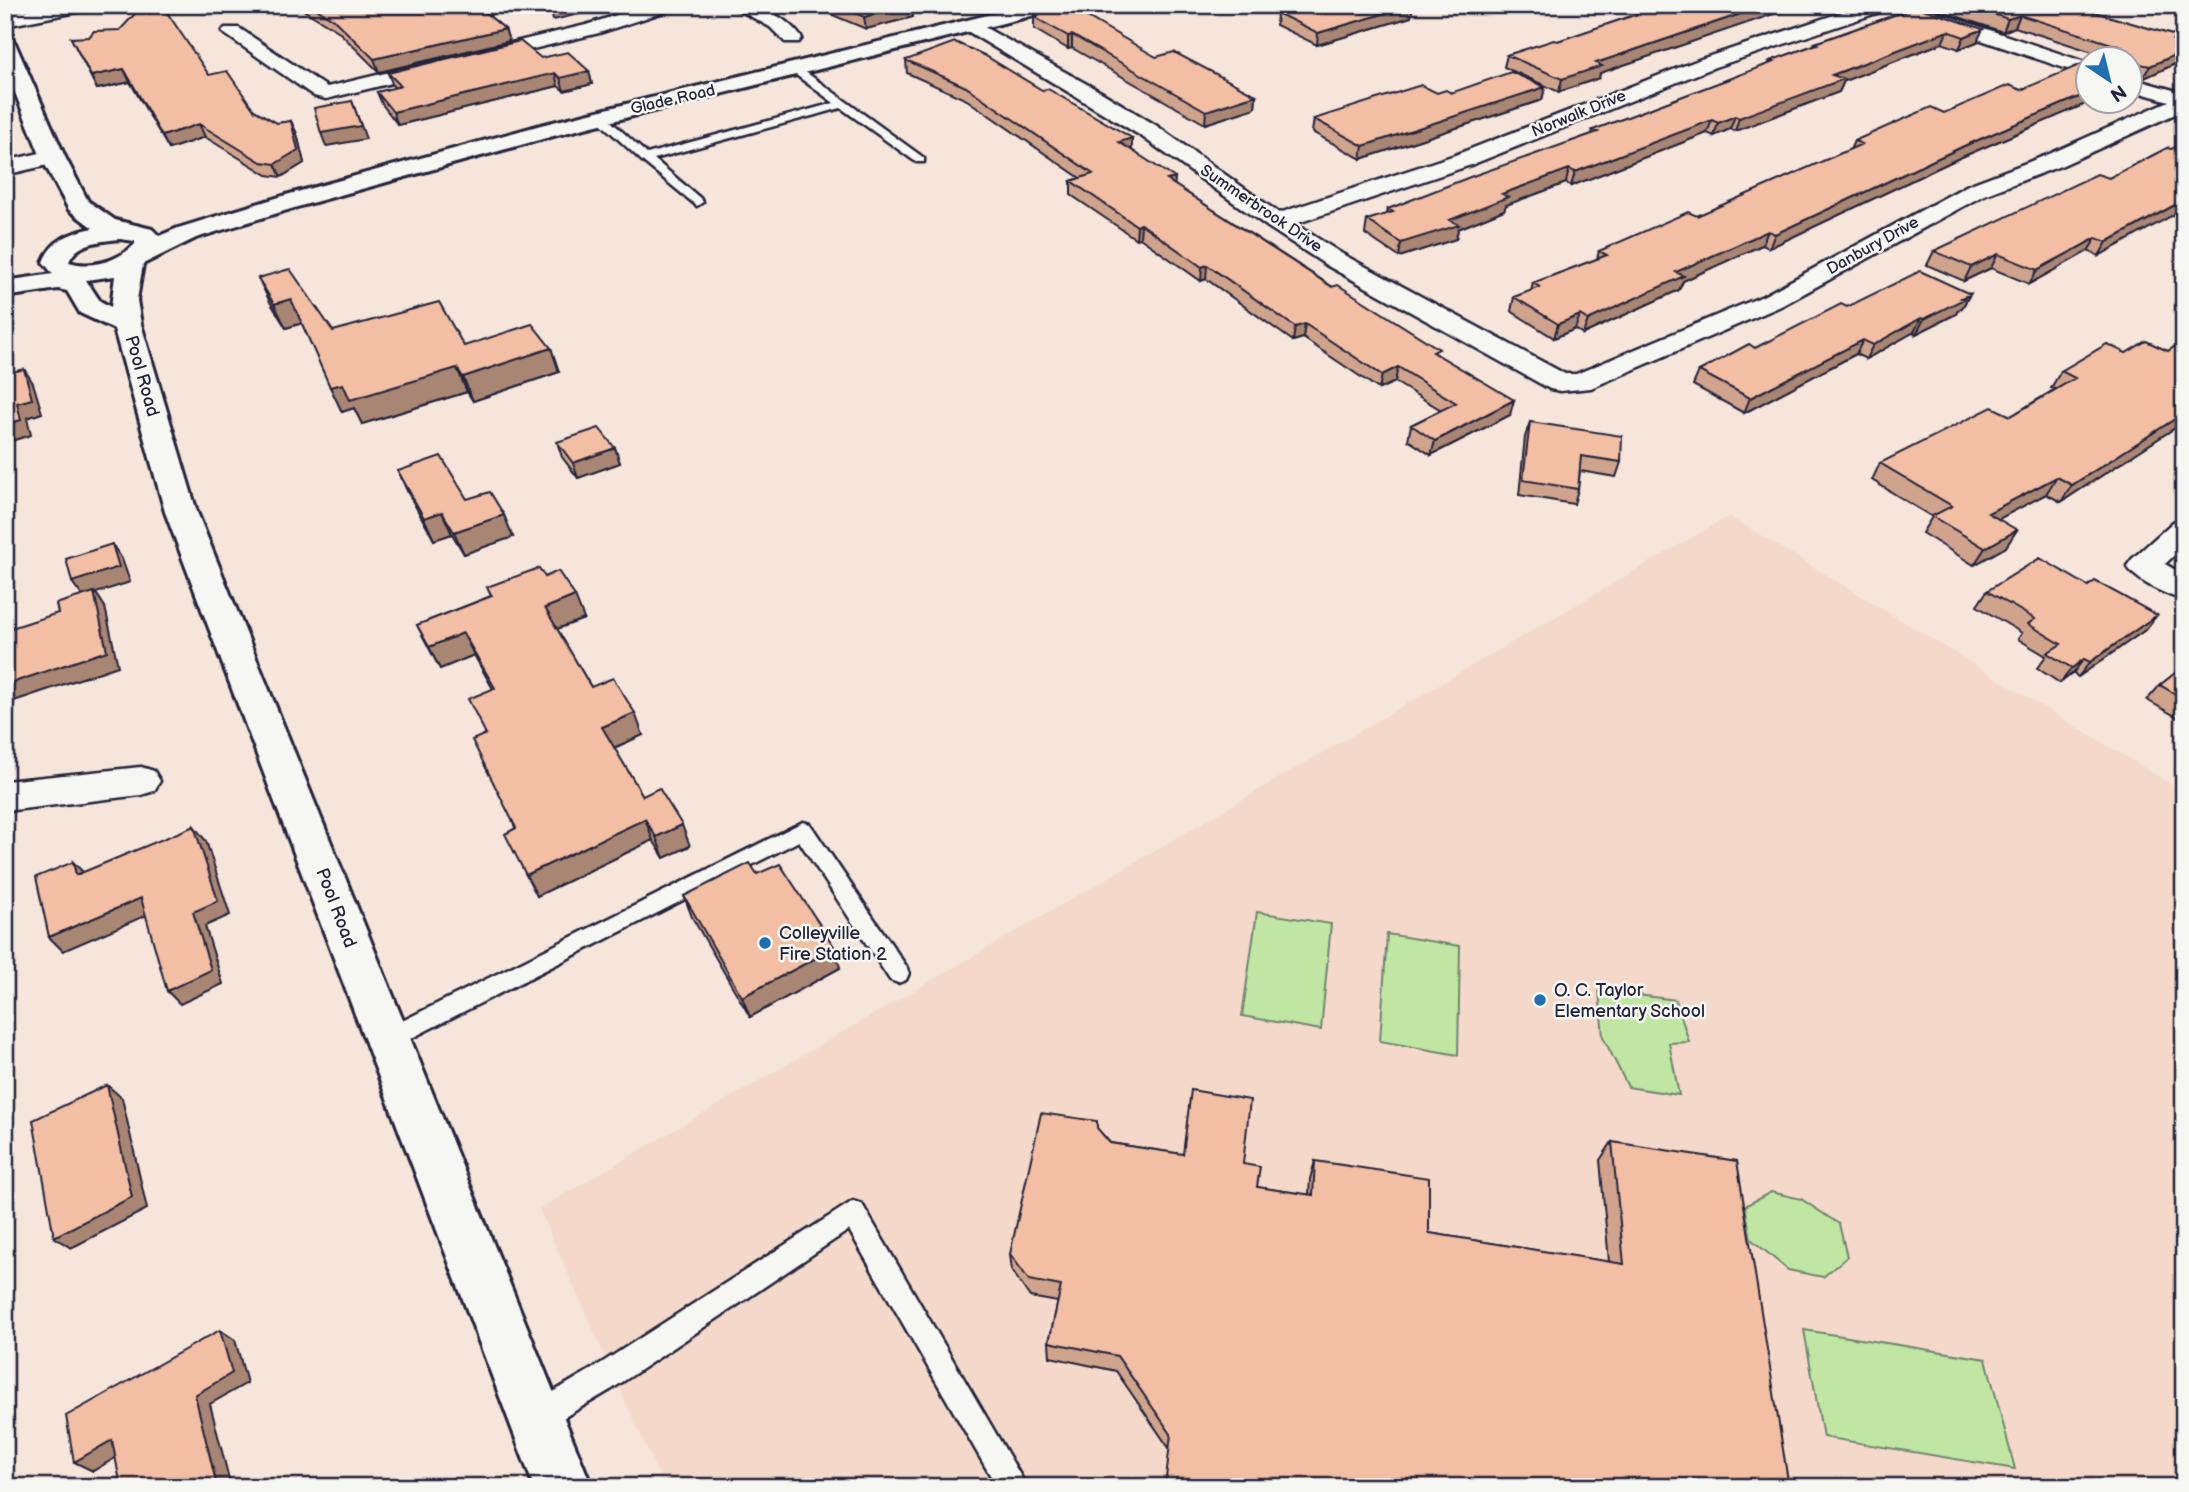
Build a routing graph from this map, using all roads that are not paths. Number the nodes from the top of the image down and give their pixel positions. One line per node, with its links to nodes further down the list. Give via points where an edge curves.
1 (28, 5): 8 (street)
2 (82, 5): 9 (street)
3 (666, 5): 11 (street, via 592,29 326,93)
4 (739, 5): 12 (street, via 777,23)
5 (1050, 5): 10 (main road, Glade Road)
6 (1883, 5): 26 (street, Norwalk Drive, via 1708,63 1463,160)
7 (1896, 5): 14 (street)
8 (5, 9)
9 (5, 20)
10 (968, 26): 15 (main road, Glade Road); 26 (street, Summerbrook Drive, via 1094,96)
11 (232, 32)
12 (792, 38)
13 (5, 43): 20 (main road)
14 (2074, 65)
15 (796, 70): 18 (lane); 19 (main road, Glade Road)
16 (2144, 88): 17 (street)
17 (2184, 100): 34 (street, Danbury Drive, via 1976,190 1772,301 1581,382)
18 (843, 104): 21 (lane); 22 (lane)
19 (600, 117): 21 (lane); 27 (main road, Glade Road, via 187,233)
20 (53, 157): 23 (street); 24 (main road)
21 (645, 158): 25 (lane)
22 (920, 160)
23 (5, 168)
24 (74, 197): 27 (main road); 28 (main road, via 60,207 57,237); 29 (main road, via 78,224)
25 (697, 202)
26 (1276, 222): 34 (street, Summerbrook Drive, via 1335,260)
27 (131, 244): 29 (main road, via 92,236); 29 (main road, via 116,267); 33 (main road, Pool Road, via 124,300)
28 (31, 256)
29 (71, 261): 30 (main road, via 40,262); 31 (main road); 33 (main road, Pool Road, via 103,288)
30 (5, 272)
31 (5, 281)
32 (5, 289): 33 (main road, via 58,281 76,286 90,307)
33 (127, 324): 40 (main road, Pool Road, via 181,512)
34 (1560, 383)
35 (2184, 528): 36 (street, via 2143,566)
36 (2184, 589)
37 (141, 781): 38 (street)
38 (5, 796)
39 (898, 973): 40 (lane, via 803,831)
40 (388, 1039): 41 (main road, Pool Road)
41 (536, 1418): 42 (main road, Pool Road); 43 (lane, via 853,1213)
42 (563, 1487)
43 (1013, 1487)

